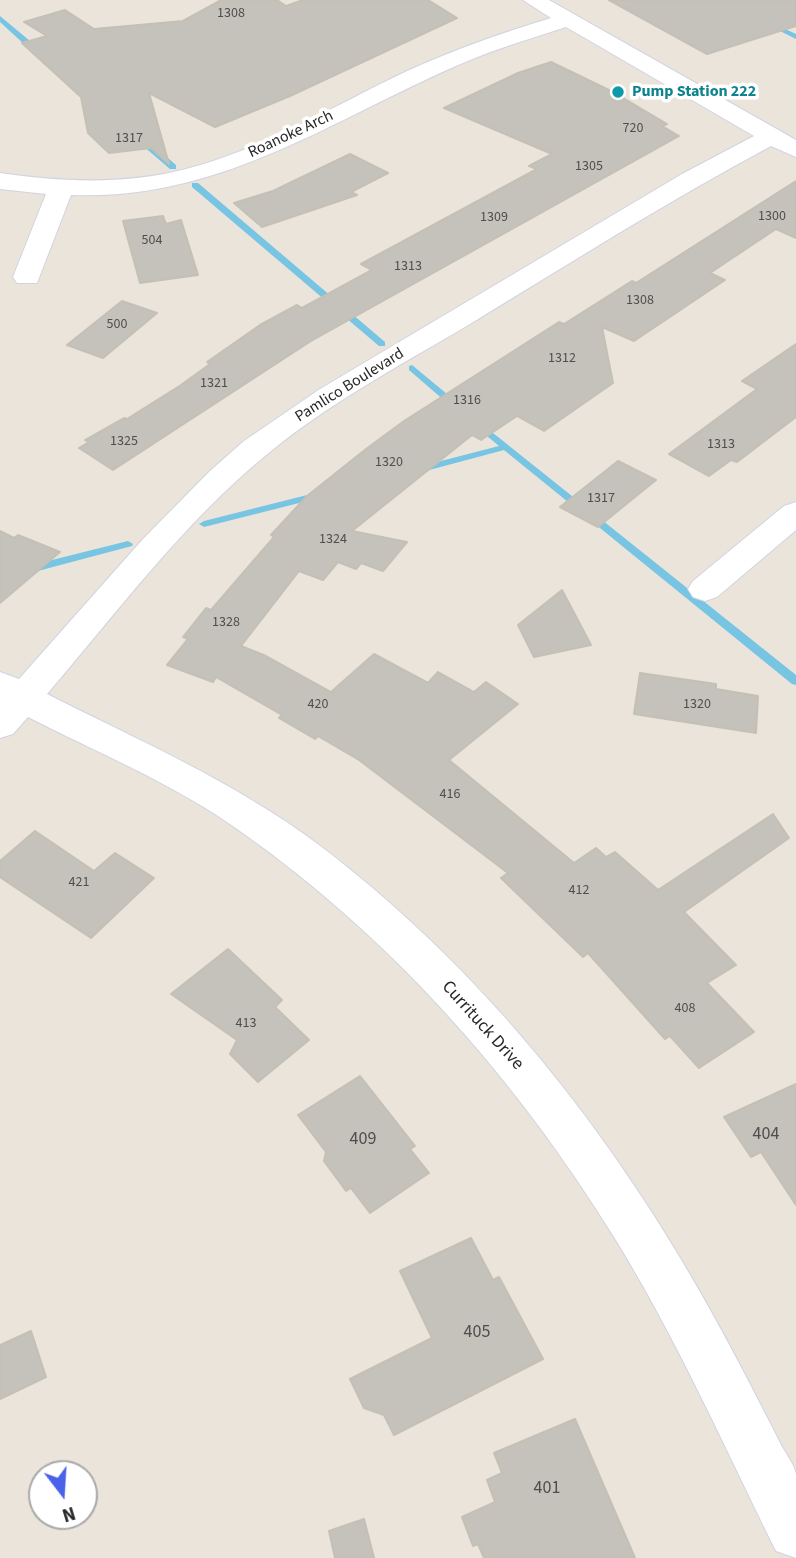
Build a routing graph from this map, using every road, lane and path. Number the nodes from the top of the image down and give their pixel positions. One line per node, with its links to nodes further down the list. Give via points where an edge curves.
1 (534, 0): 2 (street)
2 (568, 20): 3 (street); 5 (street, Roanoke Arch, via 483,46 213,169 145,183)
3 (783, 143): 9 (street, Pamlico Boulevard, via 680,186 342,388 255,448)
4 (0, 181): 5 (street, Roanoke Arch)
5 (62, 187): 6 (street)
6 (27, 277)
7 (796, 513): 8 (street)
8 (705, 589)
9 (7, 702): 10 (street, Currituck Drive, via 141,754 238,810 381,919 426,963 541,1092 585,1152 672,1289)
10 (796, 1531)

